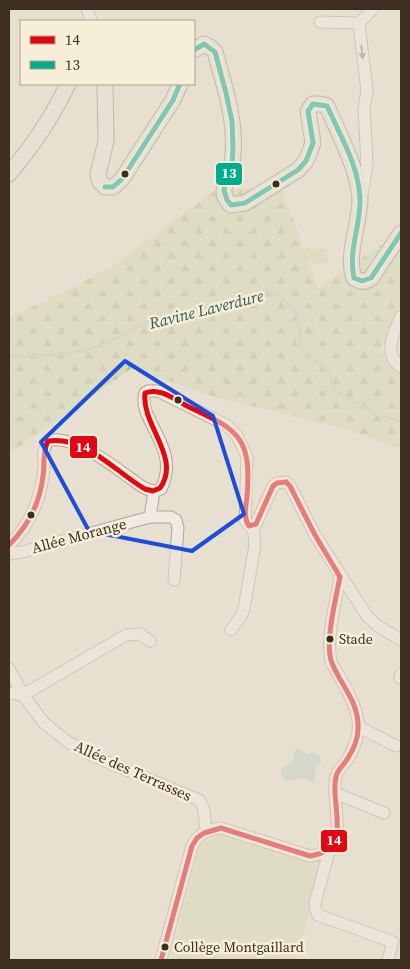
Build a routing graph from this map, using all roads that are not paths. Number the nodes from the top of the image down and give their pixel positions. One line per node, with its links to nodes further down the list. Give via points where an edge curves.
1 (373, 9): 3 (street)
2 (320, 22): 3 (street)
3 (359, 23): 9 (street, one-way to 9, via 366,91 367,164)
4 (195, 49): 9 (main road, via 204,44 216,52 230,108 232,163 223,193 225,200 231,205 245,202 298,170 306,161 313,143 308,111 313,104 320,104 327,106 357,180)
5 (68, 85): 8 (main road, via 55,112)
6 (105, 85): 7 (main road, via 106,141 98,174 105,187 113,187 122,179)
7 (180, 85)
8 (9, 174)
9 (360, 201): 10 (main road, via 351,265 354,278 361,282 371,278)
10 (401, 233)
11 (401, 316): 12 (street, via 390,345 391,356)
12 (401, 367)
13 (154, 491): 14 (street); 15 (street, via 161,489 167,472 164,450 143,401 145,393 153,391 228,426 238,436 247,457 245,520); 16 (street, via 146,489 86,448 61,440 48,441 43,451 41,494 16,539)
14 (150, 517): 17 (street, Allée Morange); 19 (street, Allée Morange, via 176,520)
15 (253, 526): 18 (street, via 273,486 286,482); 20 (street, via 255,545 244,609)
16 (9, 545)
17 (9, 554)
18 (340, 577): 21 (street, via 372,622); 26 (street, via 330,654 356,708)
19 (174, 580)
20 (231, 630)
21 (401, 640)
22 (150, 642): 25 (street, via 140,634 126,635)
23 (9, 669): 25 (street, Allée des Terrasses)
24 (9, 694): 25 (street)
25 (23, 695): 30 (street, Allée des Terrasses, via 44,723 68,742 199,800 205,809)
26 (359, 727): 27 (street); 28 (street, via 351,752 337,774)
27 (396, 746)
28 (335, 793): 29 (street); 31 (street, via 337,833)
29 (384, 813)
30 (207, 831): 31 (street, via 228,829 310,856); 32 (street, via 195,839 192,846)
31 (330, 848): 33 (street, via 315,907 318,915 393,942)
32 (161, 960)
33 (388, 960)

